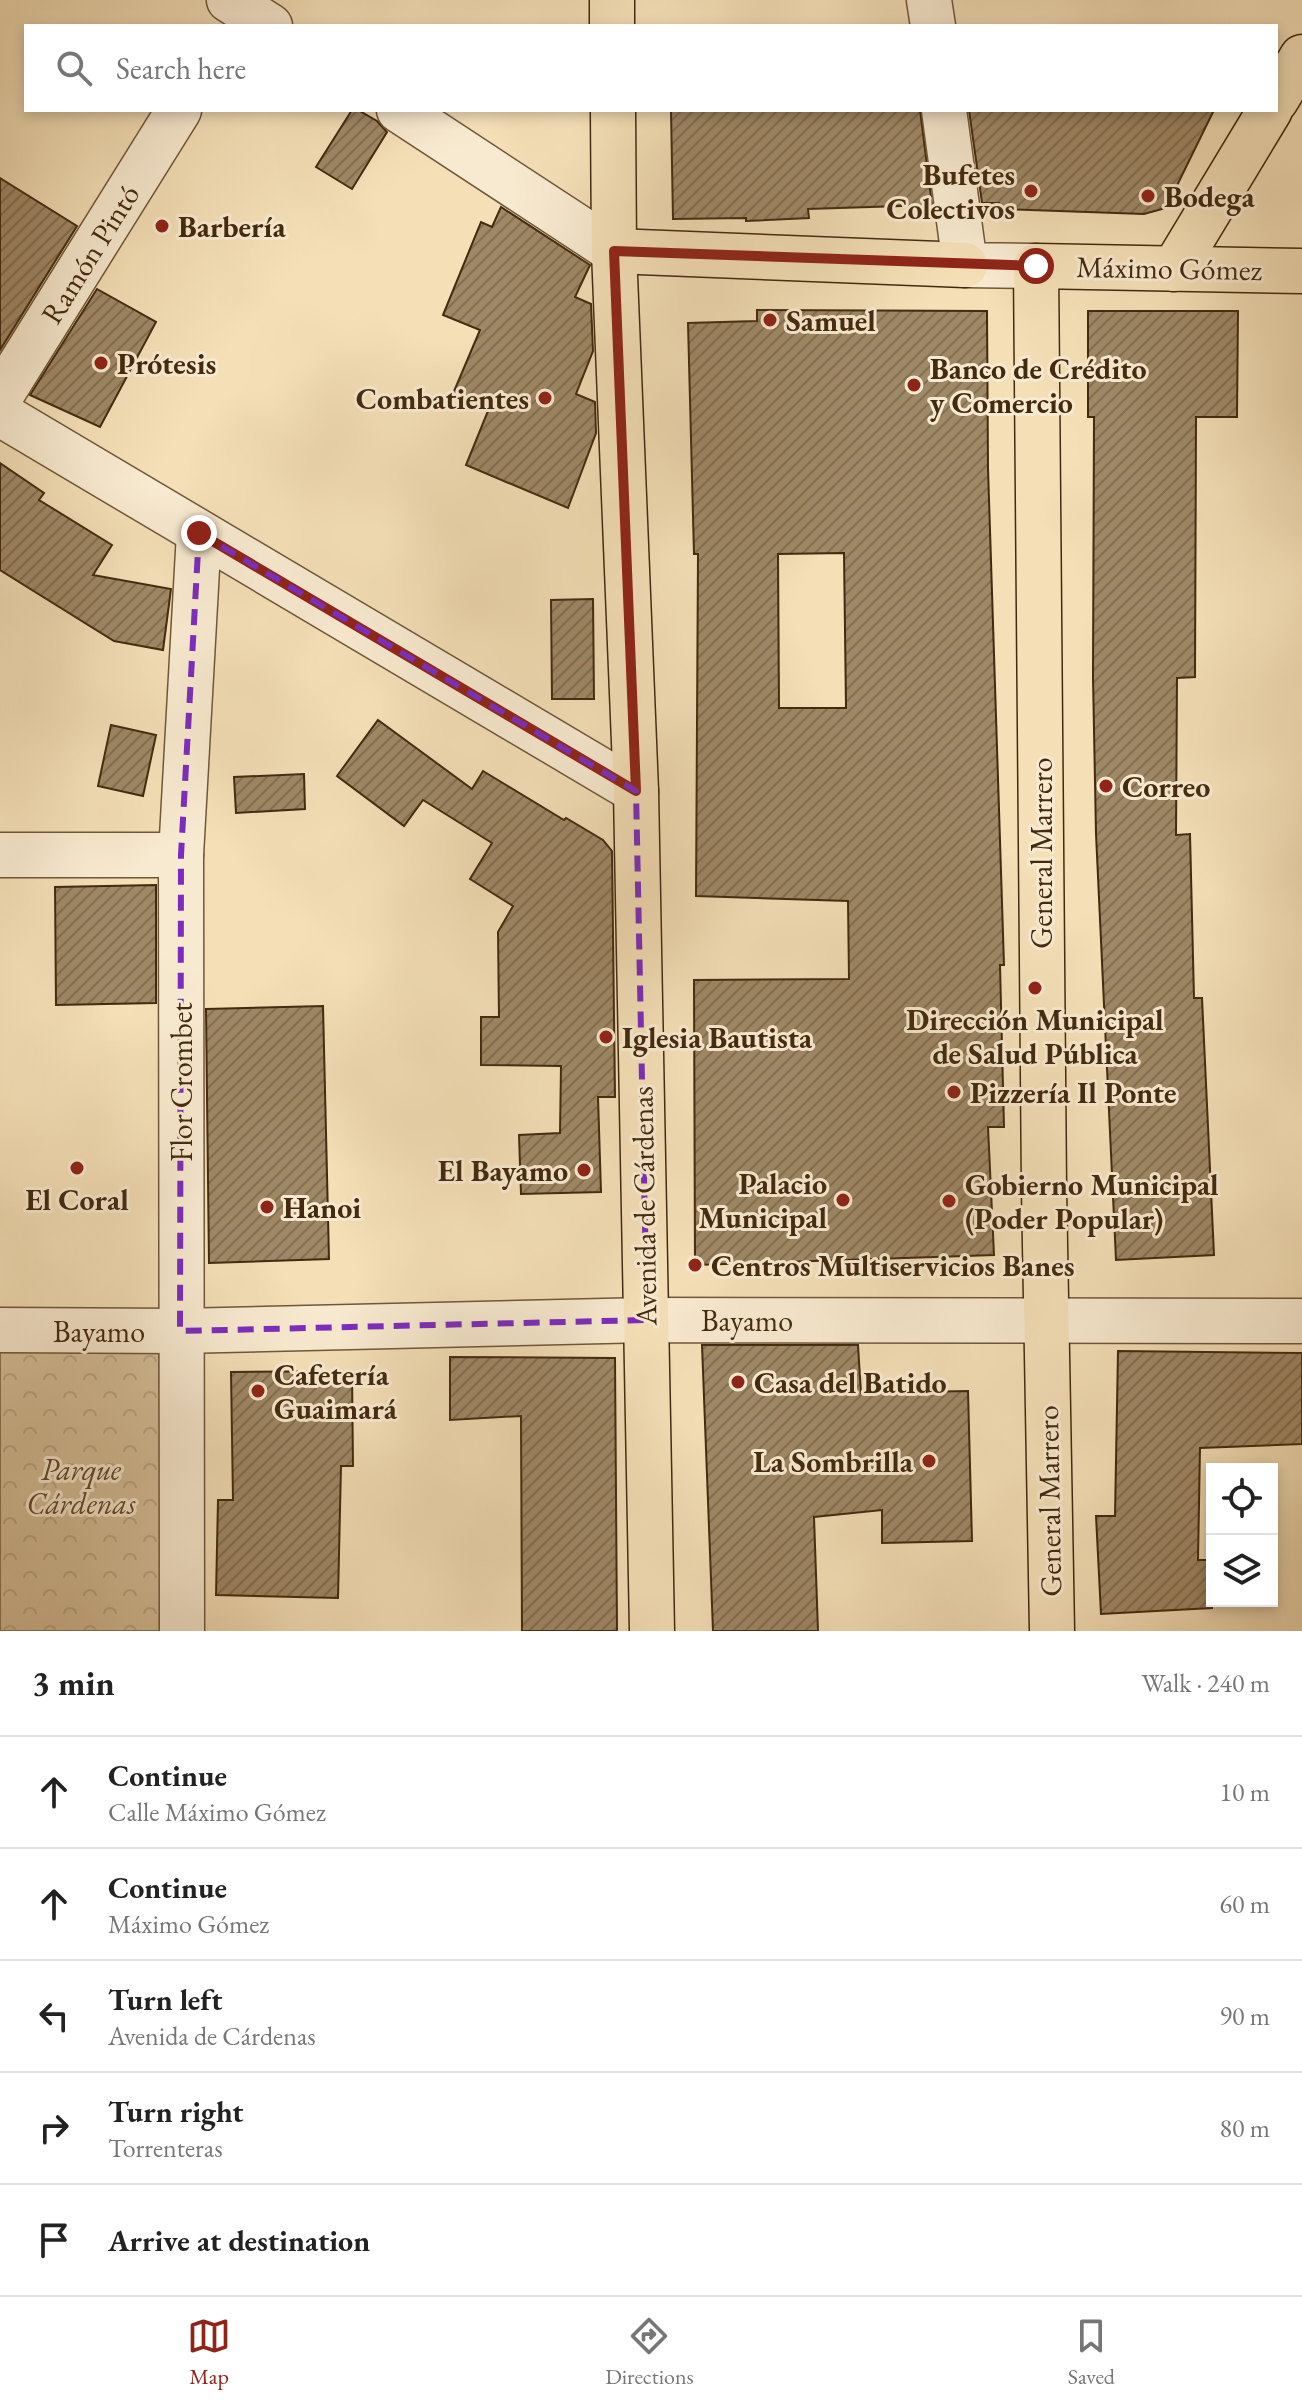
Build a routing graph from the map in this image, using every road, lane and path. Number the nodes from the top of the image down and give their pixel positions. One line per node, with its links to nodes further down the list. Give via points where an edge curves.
1 (612, 0): 3 (main road)
2 (929, 0): 4 (street)
3 (612, 24)
4 (933, 24)
5 (1302, 57): 6 (main road)
6 (1278, 97)
7 (178, 112): 17 (street, Ramón Pintó)
8 (402, 112): 12 (street)
9 (613, 112): 12 (main road, Avenida de Cárdenas)
10 (944, 112): 13 (street)
11 (1269, 112): 15 (main road)
12 (614, 251): 13 (main road); 20 (main road, Avenida de Cárdenas)
13 (965, 265): 14 (street)
14 (1036, 266): 15 (main road, Máximo Gómez); 24 (main road, General Marrero)
15 (1174, 269): 16 (main road, Máximo Gómez)
16 (1302, 271)
17 (0, 397)
18 (0, 414): 19 (street)
19 (199, 533): 20 (street); 22 (street, Flor Crombet)
20 (636, 791): 23 (main road, Avenida de Cárdenas)
21 (0, 855): 22 (street)
22 (181, 855): 27 (street, Flor Crombet)
23 (647, 1320): 24 (street, Bayamo); 27 (street, Bayamo); 29 (main road, Avenida de Cárdenas)
24 (1045, 1321): 25 (street, Bayamo); 30 (main road, General Marrero)
25 (1302, 1321)
26 (0, 1330): 27 (street, Bayamo)
27 (180, 1331): 28 (street, Flor Crombet)
28 (182, 1631)
29 (652, 1631)
30 (1052, 1631)

